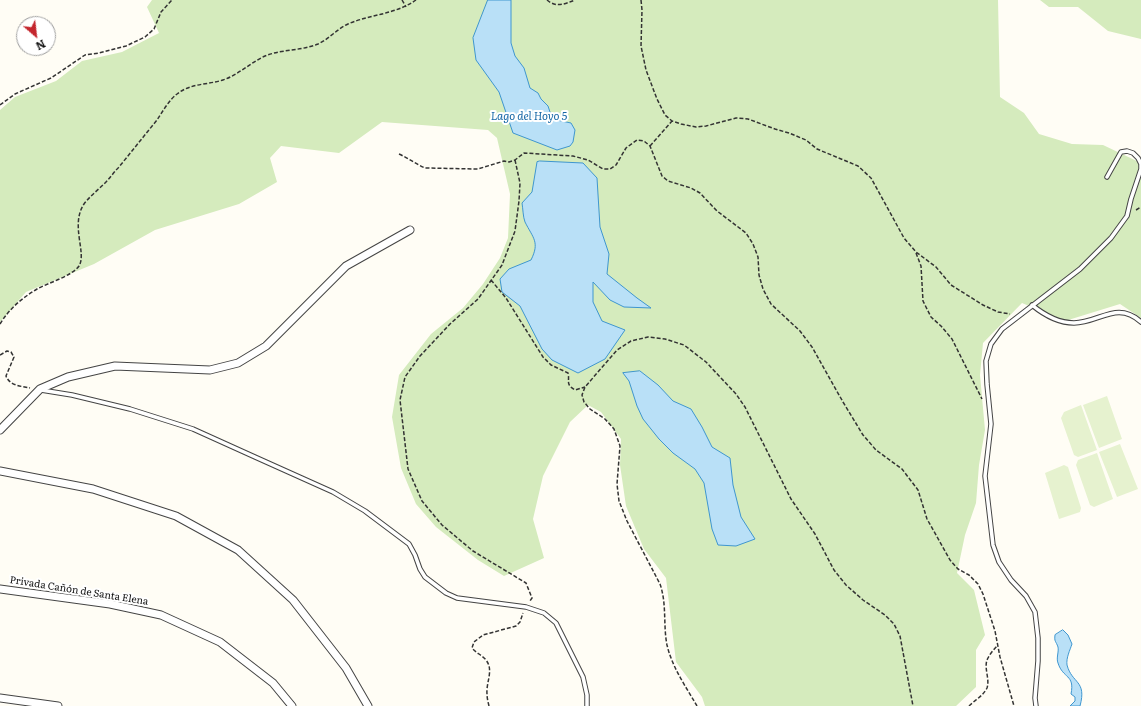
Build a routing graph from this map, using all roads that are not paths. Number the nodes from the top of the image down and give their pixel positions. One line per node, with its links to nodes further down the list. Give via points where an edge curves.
1 (1107, 177): 3 (lane, via 1122,152 1133,153 1138,158 1141,169 1130,199 1128,216 1111,238 1080,269)
2 (410, 230): 5 (street, via 346,266 266,346 238,363 210,370 115,366 68,377)
3 (1032, 305): 4 (lane, via 1047,316 1073,323 1116,312 1129,313); 14 (lane, via 1002,329 991,344 986,361 990,424 985,476 993,545 999,562 1026,596 1035,612 1038,638)
4 (1141, 322)
5 (40, 389): 6 (street); 13 (lane, via 130,409 193,429 255,456 333,492 371,515 409,544 425,577 446,594 457,598 526,607 544,613 556,623 583,677)
6 (0, 430)
7 (0, 471): 12 (street, via 93,489 176,516 238,550 293,600 346,668)
8 (0, 589): 11 (street, Privada Cañón de Santa Elena, via 110,604 161,615 220,642 273,683)
9 (0, 698): 10 (street)
10 (58, 706)
11 (292, 706)
12 (368, 706)
13 (587, 706)
14 (1036, 706)

